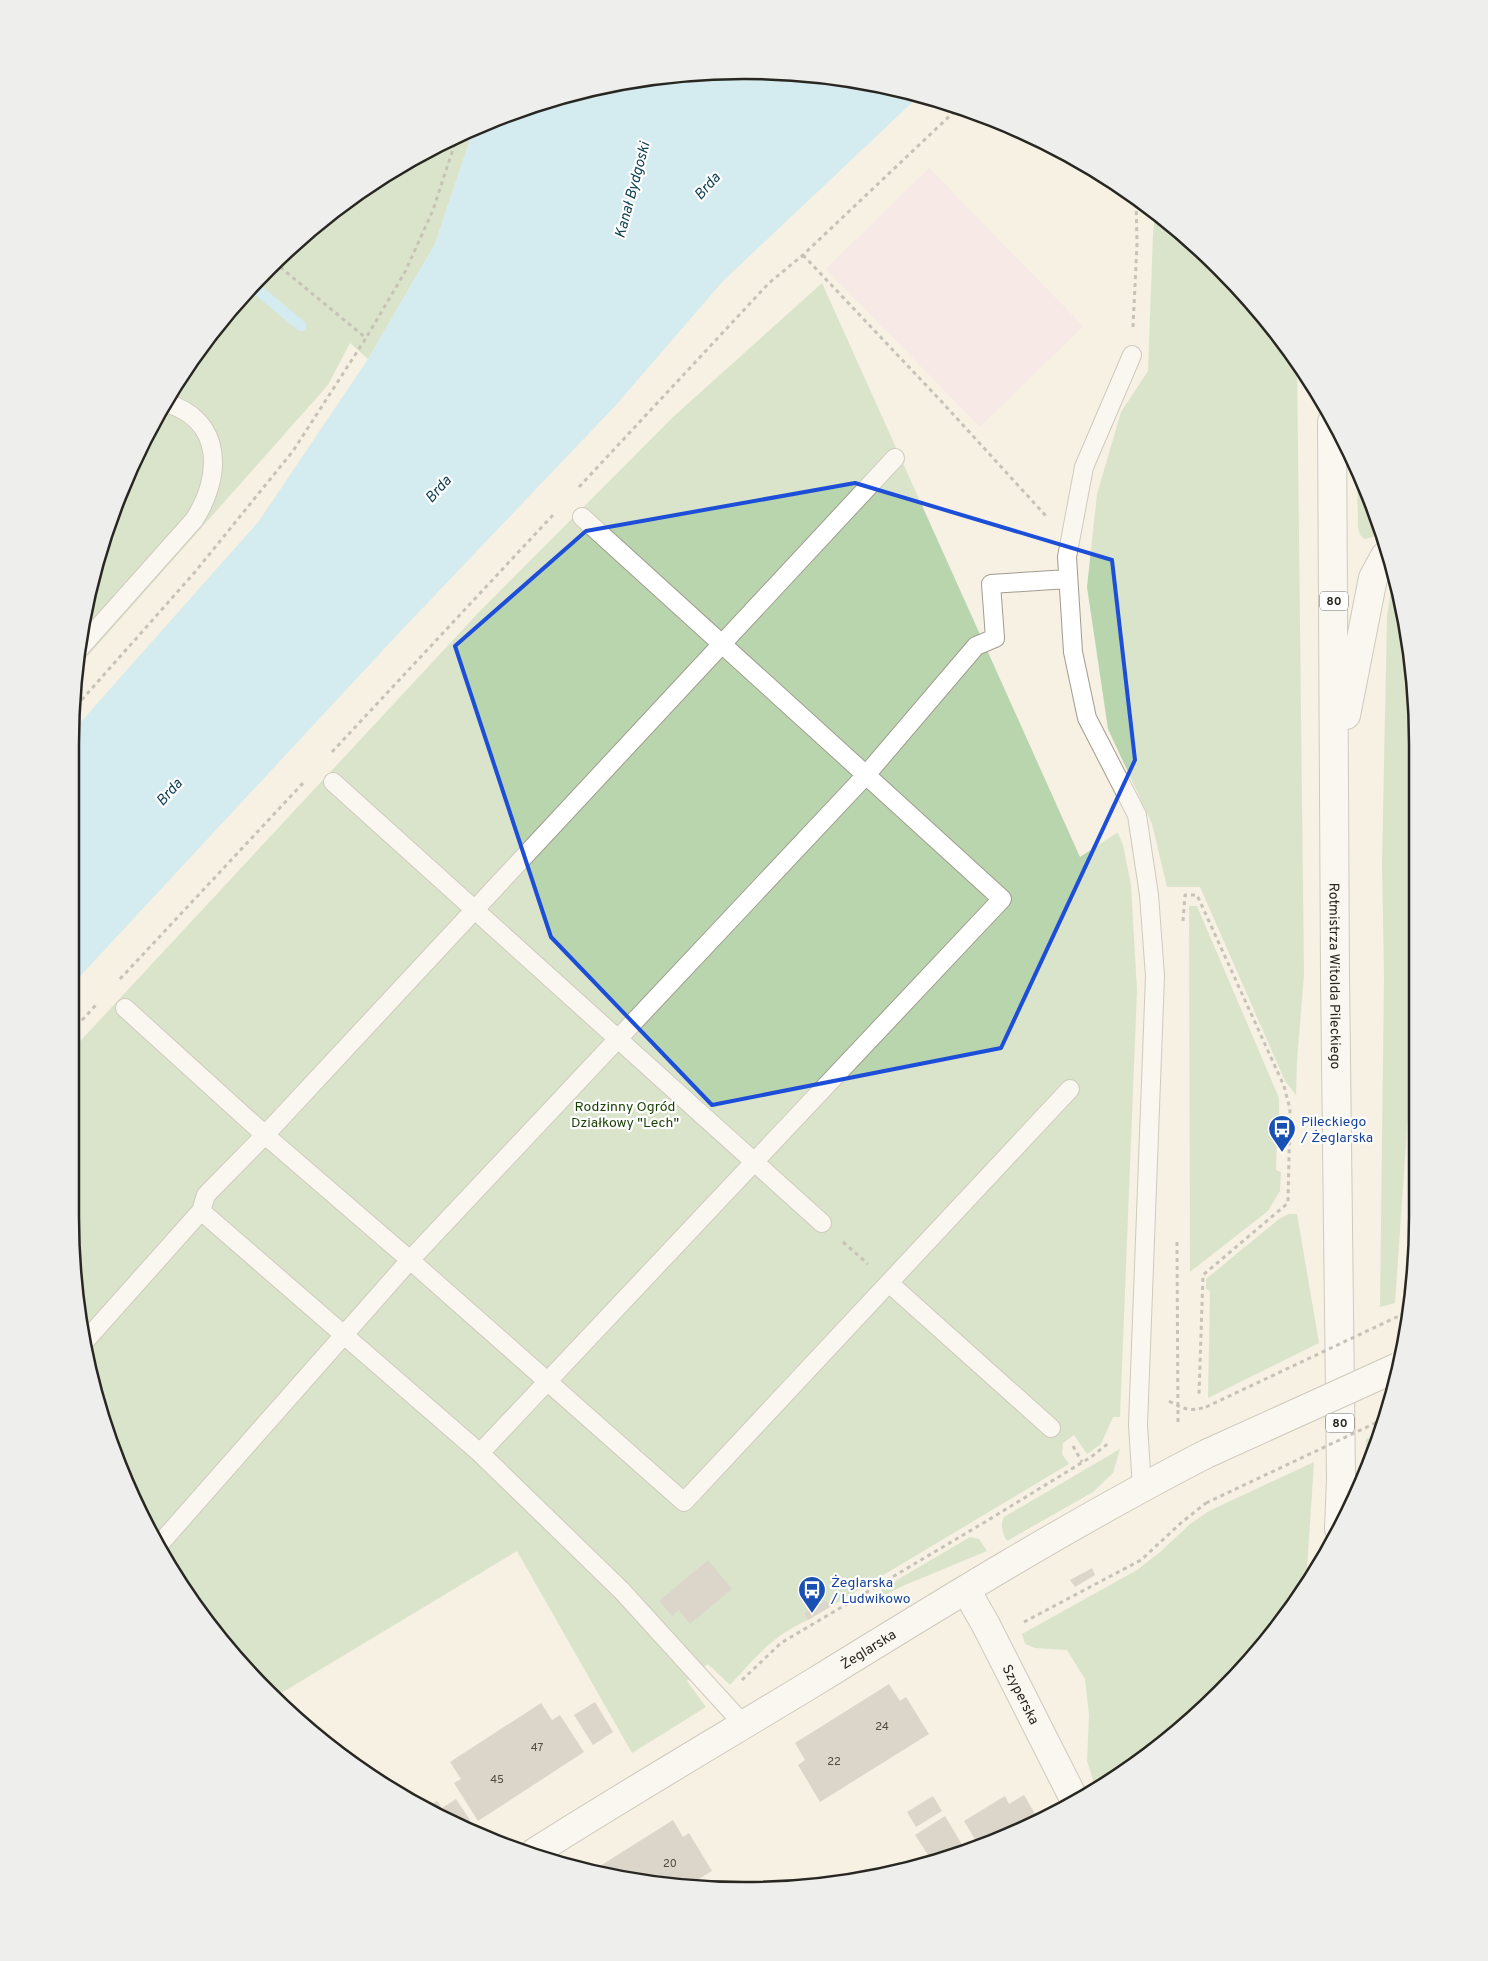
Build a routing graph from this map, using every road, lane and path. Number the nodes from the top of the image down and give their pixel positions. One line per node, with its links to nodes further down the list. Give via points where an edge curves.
1 (953, 113): 4 (path)
2 (454, 145): 6 (path, via 433,210 405,272)
3 (1136, 207): 7 (path)
4 (803, 255): 11 (path, via 769,283); 14 (path)
5 (281, 268): 6 (path)
6 (366, 338): 19 (path, via 293,451 195,572)
7 (1132, 355): 14 (lane, via 1084,467)
8 (172, 405): 17 (lane, via 188,413 206,430 212,454 210,488 194,520)
9 (1332, 433): 23 (main road, Rotmistrza Witolda Pileckiego / 80)
10 (895, 458): 18 (lane)
11 (572, 494)
12 (559, 509): 20 (path)
13 (582, 517): 18 (lane)
14 (1069, 543): 16 (lane)
15 (1383, 559): 23 (main road, via 1373,578)
16 (1068, 579): 21 (lane, via 992,584 995,638 976,646); 46 (lane, via 1073,652 1087,718 1137,815 1149,895 1155,976)
17 (87, 640)
18 (721, 644): 21 (lane); 25 (lane)
19 (80, 702)
20 (328, 756)
21 (866, 775): 31 (lane); 34 (lane, via 1002,899)
22 (308, 778): 27 (path)
23 (1334, 780): 54 (main road, Rotmistrza Witolda Pileckiego / 80)
24 (333, 782): 25 (lane)
25 (475, 910): 31 (lane); 33 (lane)
26 (1182, 924): 45 (path, via 1185,895 1197,895 1284,1086 1290,1109 1288,1203 1202,1275)
27 (118, 981)
28 (98, 1003): 30 (path)
29 (125, 1008): 33 (lane)
30 (79, 1023)
31 (617, 1038): 34 (lane); 38 (lane)
32 (1070, 1089): 39 (lane)
33 (265, 1135): 35 (lane, via 206,1195); 38 (lane)
34 (754, 1162): 36 (lane); 44 (lane)
35 (201, 1211): 41 (lane); 42 (lane)
36 (822, 1223): 39 (path)
37 (1177, 1238): 47 (path)
38 (410, 1260): 41 (lane); 44 (lane)
39 (888, 1283): 44 (lane, via 684,1502); 50 (lane)
40 (1402, 1314): 47 (path, bridge, via 1206,1407 1189,1410)
41 (344, 1335): 52 (lane); 55 (lane)
42 (90, 1336)
43 (1391, 1369): 53 (main road, Żeglarska, bridge, via 1206,1454)
44 (548, 1382): 52 (lane)
45 (1198, 1394)
46 (1139, 1397): 47 (path, via 1152,1396); 53 (lane)
47 (1177, 1406): 48 (path)
48 (1178, 1422)
49 (1377, 1422): 57 (path, bridge, via 1206,1503 1140,1560 1015,1626)
50 (1052, 1428)
51 (1113, 1440): 58 (path, via 993,1517 781,1642)
52 (480, 1453): 58 (lane, via 622,1591)
53 (1142, 1488): 56 (main road, Żeglarska)
54 (1340, 1514)
55 (163, 1540)
56 (966, 1590): 57 (main road, Szyperska); 59 (main road, Żeglarska)
57 (986, 1624): 60 (main road, Szyperska)
58 (721, 1700): 59 (lane)
59 (743, 1724): 61 (main road, Żeglarska)
60 (1072, 1796)
61 (539, 1850)

